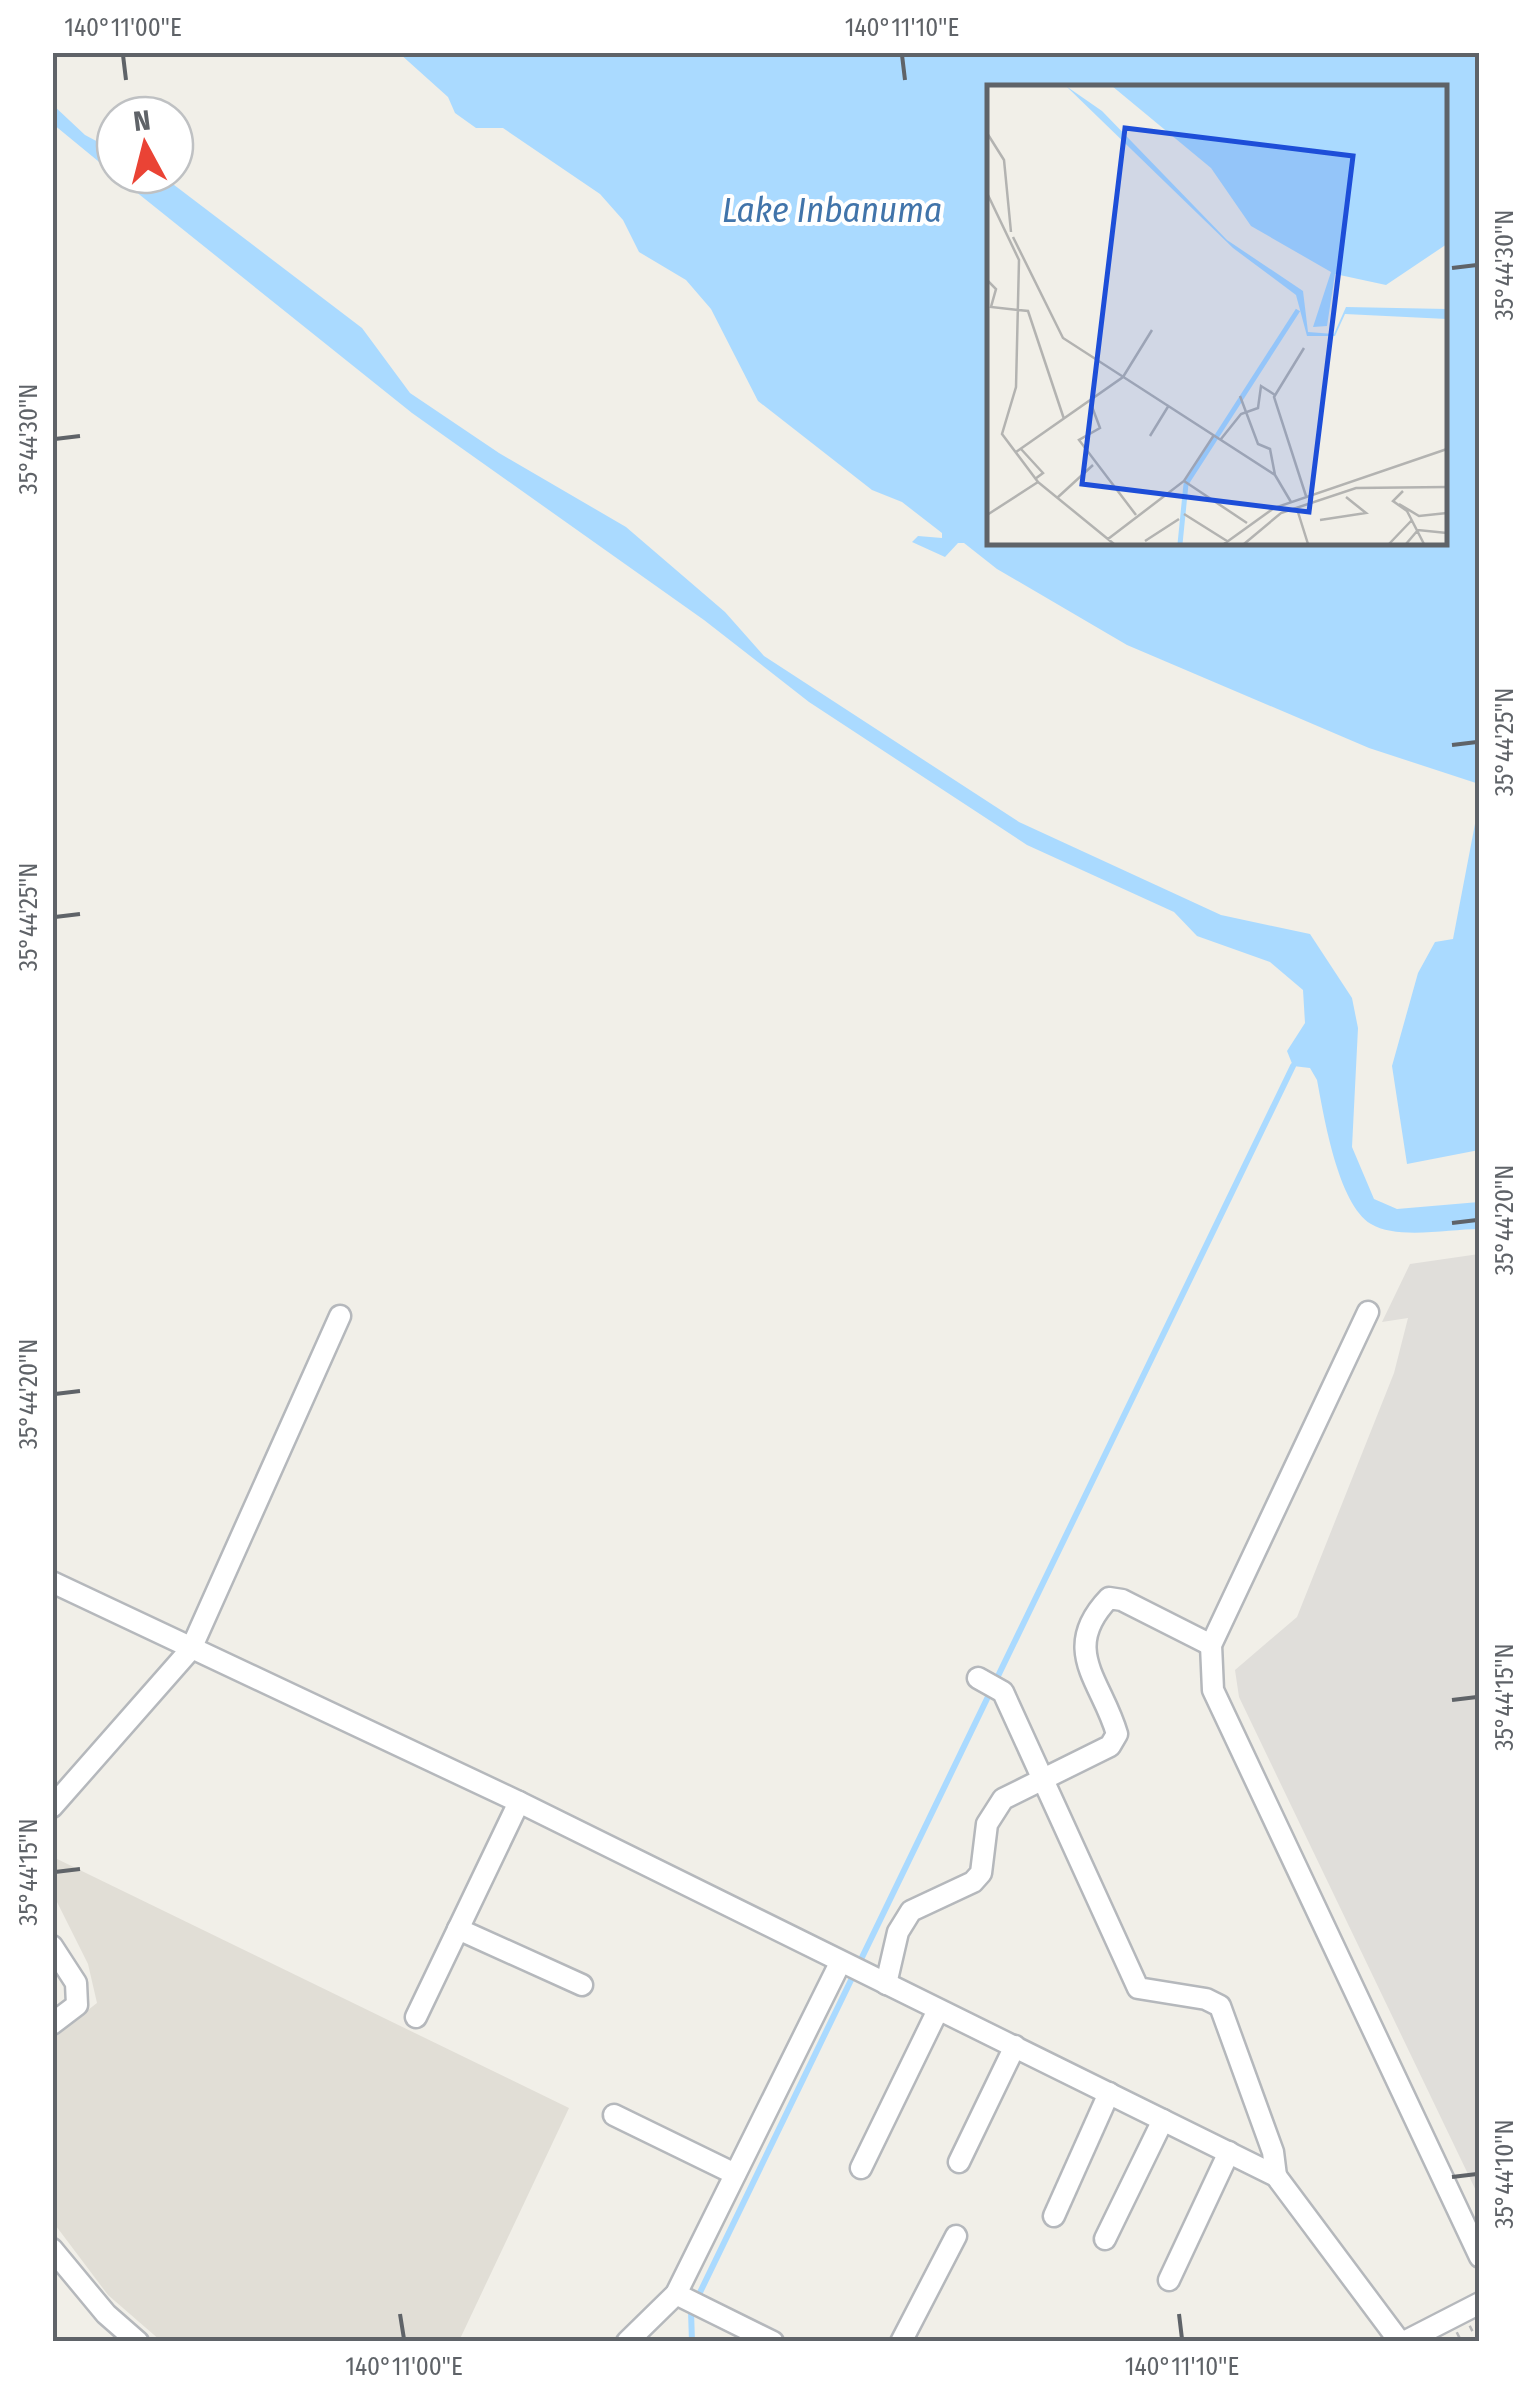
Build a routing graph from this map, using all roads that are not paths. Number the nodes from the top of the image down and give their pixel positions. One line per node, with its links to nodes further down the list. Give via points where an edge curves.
1 (1368, 1312): 4 (street)
2 (340, 1316): 5 (street)
3 (52, 1582): 5 (street)
4 (1210, 1645): 7 (street, via 1109,1598 1084,1645 1085,1665 1117,1734 1110,1746); 30 (street, via 1213,1690)
5 (190, 1649): 8 (street); 9 (street)
6 (988, 1684): 7 (street)
7 (1042, 1779): 13 (street, via 996,1809 987,1824 982,1872 911,1911 898,1932); 26 (street, via 1138,1988 1220,2006)
8 (519, 1802): 10 (street); 12 (street)
9 (52, 1807)
10 (458, 1928): 14 (street); 16 (street)
11 (52, 1946): 17 (street, via 76,1984 78,2005)
12 (850, 1968): 13 (street); 25 (street)
13 (886, 1984): 15 (street)
14 (582, 1985)
15 (938, 2010): 18 (street); 24 (street)
16 (416, 2017)
17 (52, 2024)
18 (1016, 2046): 19 (street); 23 (street)
19 (1109, 2093): 21 (street); 27 (street)
20 (614, 2115): 25 (street)
21 (1162, 2120): 22 (street); 29 (street)
22 (1229, 2152): 26 (street); 32 (street)
23 (959, 2162)
24 (861, 2168)
25 (735, 2174): 33 (street)
26 (1276, 2176): 39 (street)
27 (1054, 2216)
28 (956, 2236): 38 (street)
29 (1105, 2239)
30 (1480, 2258)
31 (55, 2260): 35 (street)
32 (1169, 2280)
33 (689, 2300): 36 (street); 37 (street)
34 (1480, 2303): 39 (street)
35 (138, 2342)
36 (627, 2342)
37 (773, 2342)
38 (901, 2342)
39 (1402, 2342)

